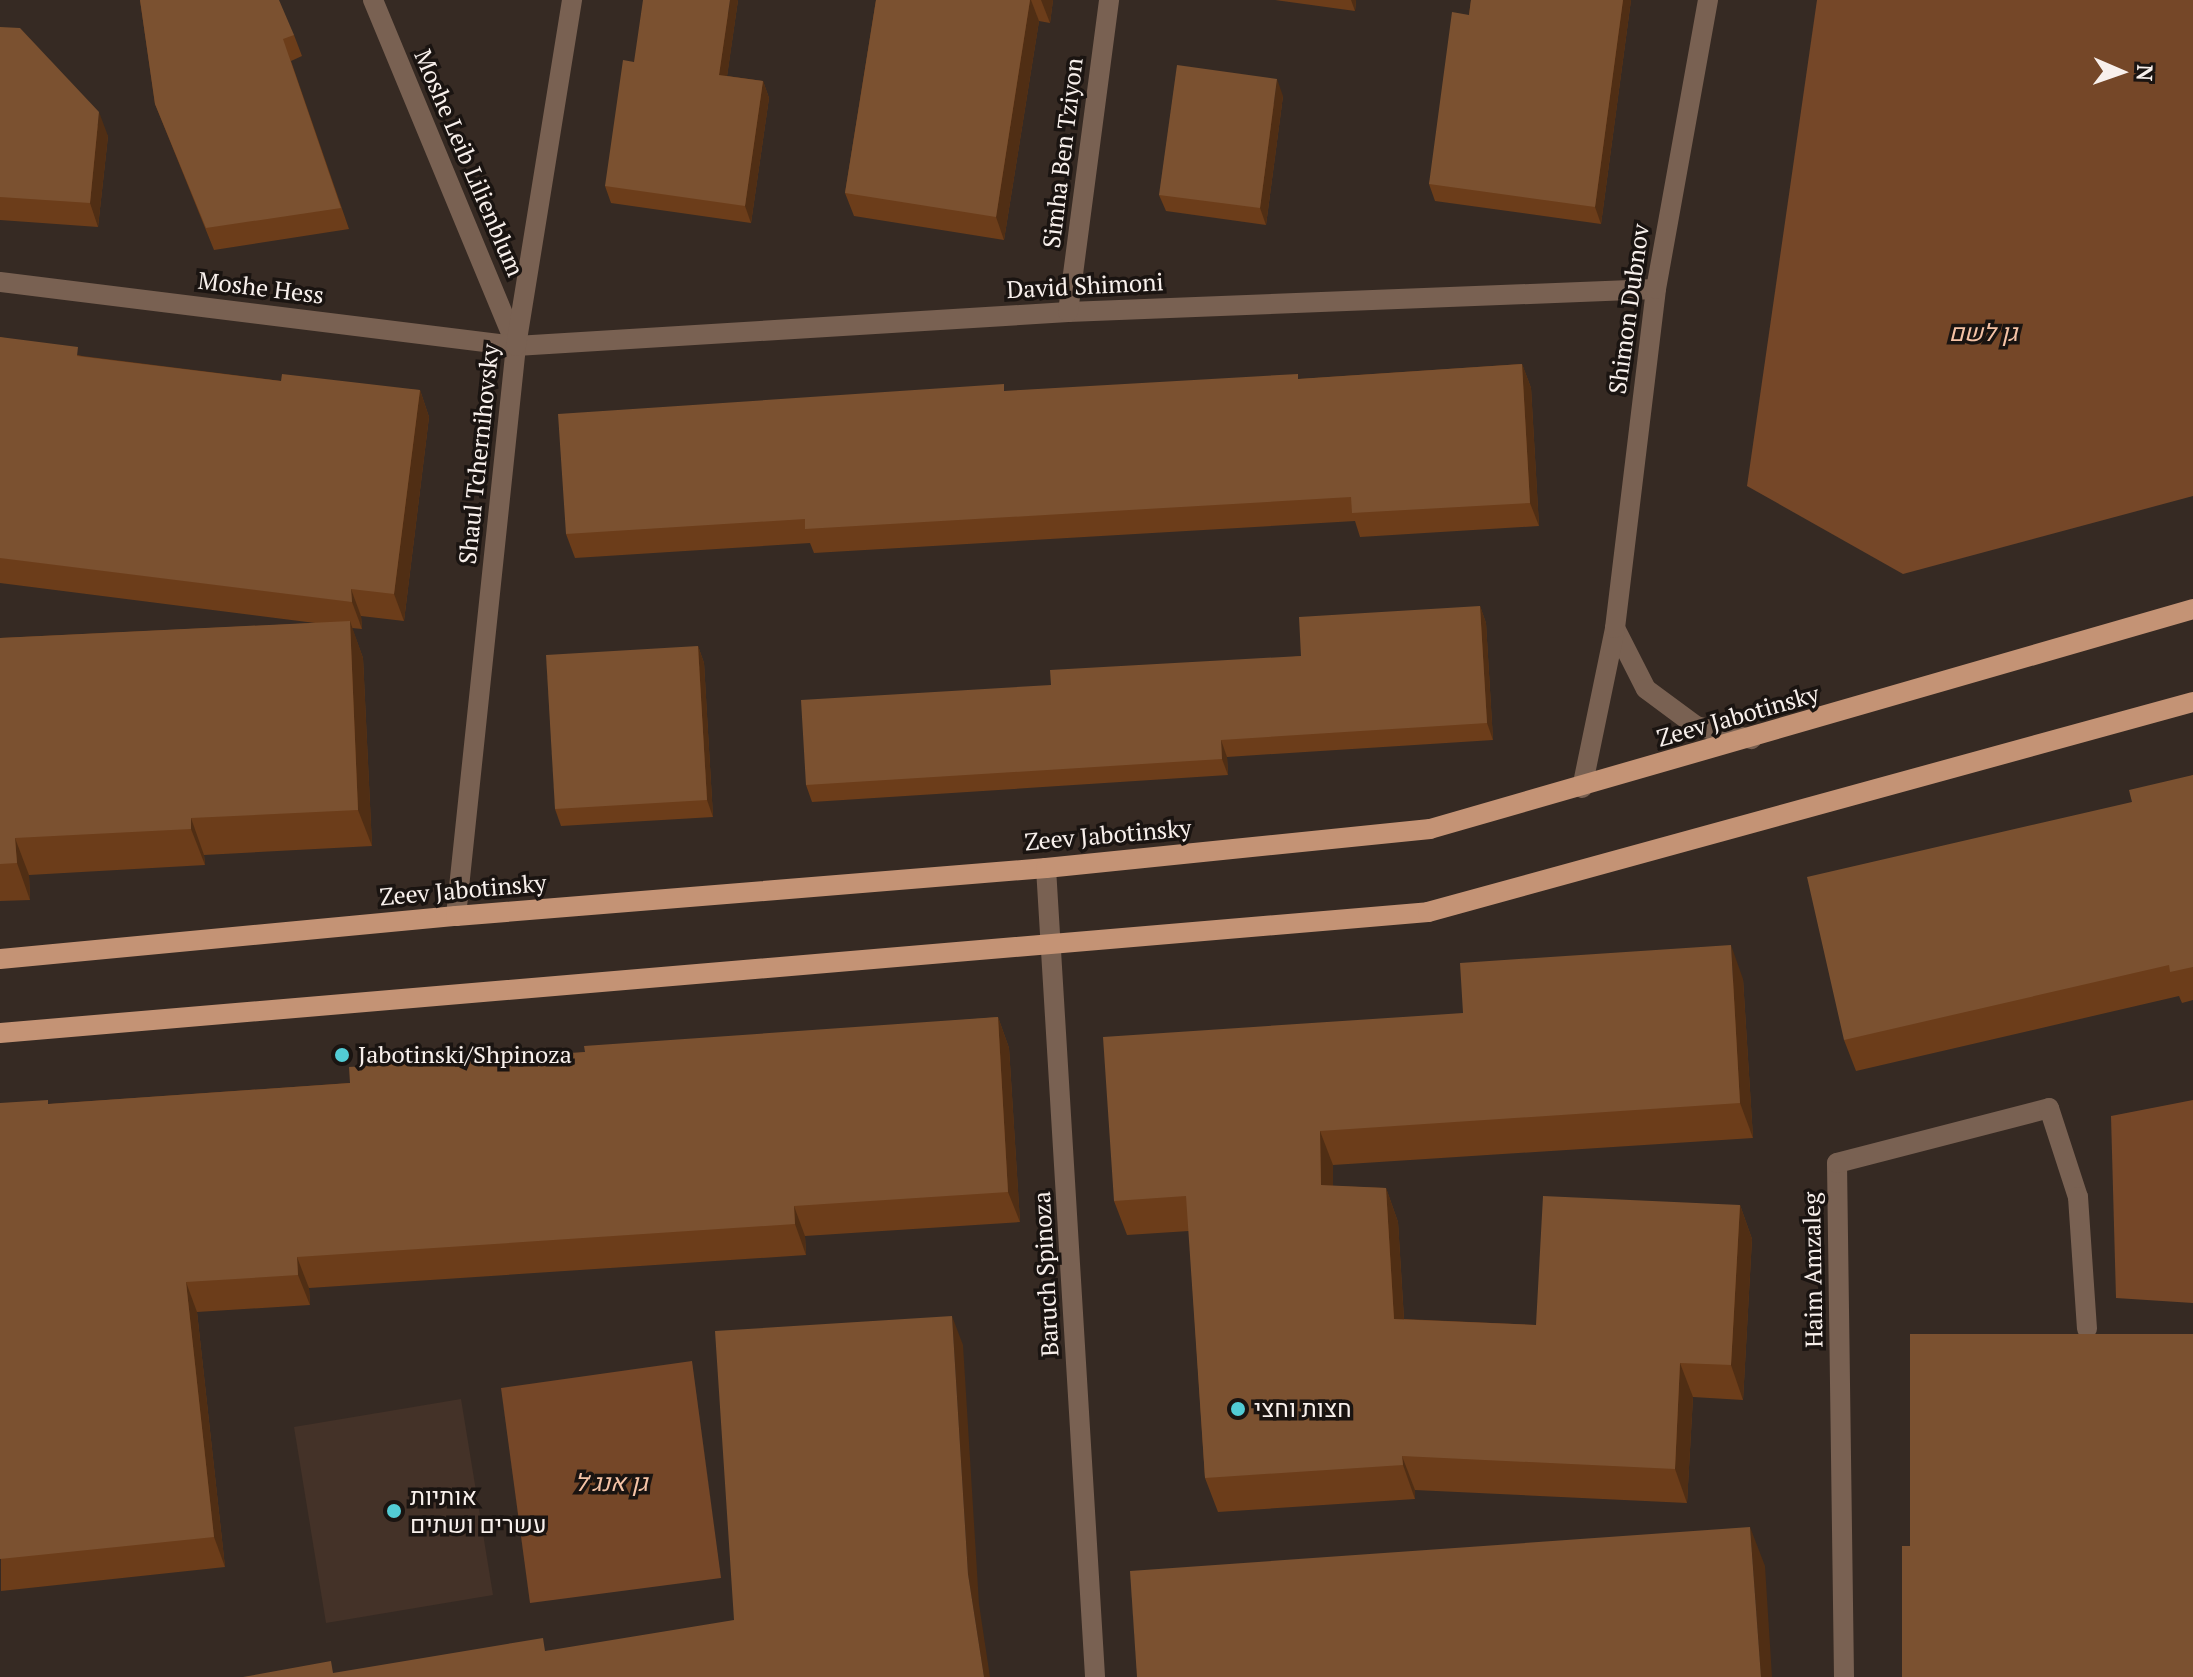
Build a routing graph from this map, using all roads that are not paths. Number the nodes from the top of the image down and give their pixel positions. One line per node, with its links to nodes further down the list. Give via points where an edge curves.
1 (373, 0): 8 (street, Moshe Leib Lilienblum)
2 (572, 0): 8 (street, Shaul Tchernihovsky)
3 (1109, 0): 7 (street, Simha Ben Tziyon)
4 (1708, 0): 6 (street, Shimon Dubnov)
5 (0, 282): 8 (street, Moshe Hess)
6 (1656, 289): 7 (street, David Shimoni); 10 (street, Shimon Dubnov)
7 (1068, 312): 8 (street, David Shimoni)
8 (516, 346): 15 (street, Shaul Tchernihovsky)
9 (2193, 609): 12 (main road, Zeev Jabotinsky)
10 (1615, 628): 12 (street, via 1646,689 1696,726); 13 (street, Shimon Dubnov)
11 (2193, 702): 16 (main road, via 1428,912)
12 (1752, 739): 13 (main road, Zeev Jabotinsky)
13 (1582, 788): 14 (main road, Zeev Jabotinsky, via 1430,829)
14 (1046, 868): 15 (main road, Zeev Jabotinsky); 16 (street, Baruch Spinoza)
15 (456, 916): 17 (main road, Zeev Jabotinsky)
16 (1053, 945): 18 (main road); 20 (street, Baruch Spinoza)
17 (0, 959)
18 (0, 1033)
19 (2087, 1329): 21 (street, Haim Amzaleg, via 2078,1197 2049,1108 1837,1163)
20 (1095, 1677)
21 (1844, 1677)

